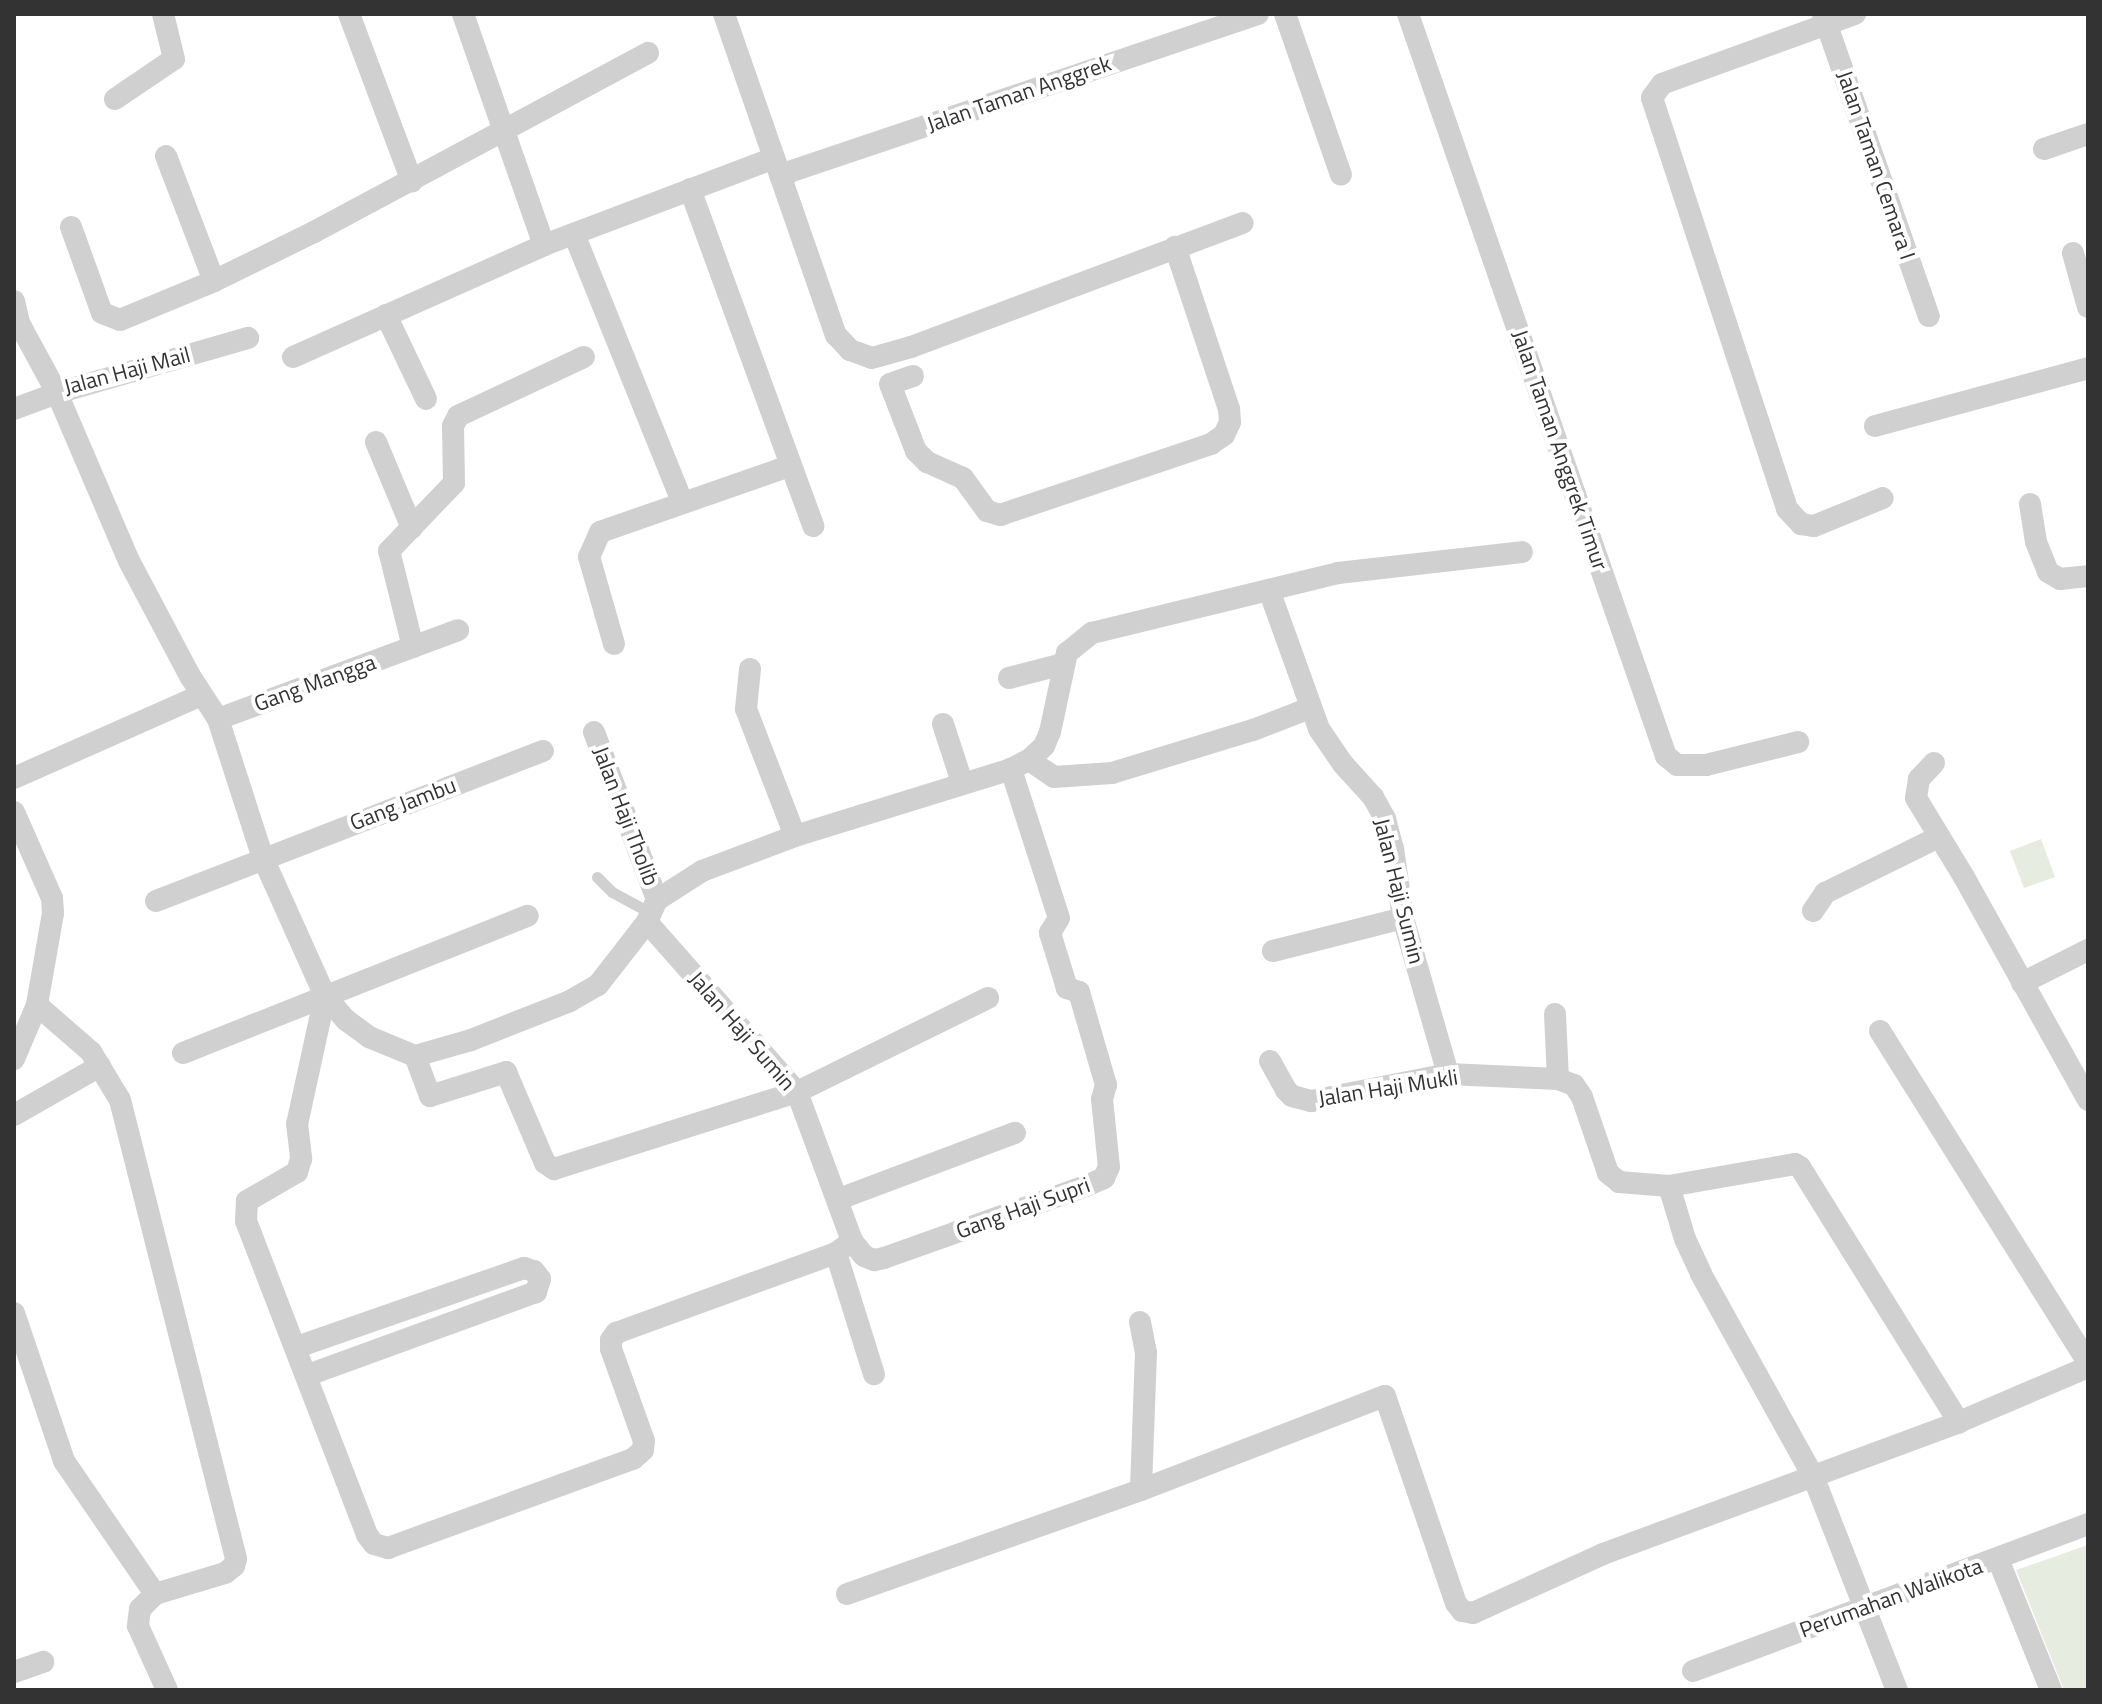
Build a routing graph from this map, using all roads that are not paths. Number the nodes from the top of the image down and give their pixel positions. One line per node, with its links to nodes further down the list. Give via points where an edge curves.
1 (163, 14): 11 (street, via 174,59)
2 (349, 14): 18 (street)
3 (724, 14): 16 (street)
4 (1258, 14): 16 (street, Jalan Taman Anggrek)
5 (1285, 14): 17 (street)
6 (1408, 14): 61 (street, Jalan Taman Anggrek Timur, via 1666,756 1677,765 1706,765)
7 (1855, 14): 9 (street)
8 (465, 19): 12 (street)
9 (1825, 19): 30 (street, Jalan Taman Cemara I); 42 (street, via 1662,84 1652,98 1787,509 1801,524 1814,526)
10 (648, 53): 12 (street)
11 (115, 99)
12 (502, 132): 18 (street); 23 (street)
13 (2088, 134): 14 (street)
14 (2044, 149)
15 (166, 156): 26 (street)
16 (777, 166): 19 (street, Jalan Taman Anggrek, via 742,169); 24 (street, via 836,335 850,350 872,358)
17 (1341, 175)
18 (412, 182): 26 (street)
19 (690, 189): 22 (street, Jalan Taman Anggrek); 41 (street)
20 (1243, 223): 24 (street)
21 (71, 227): 26 (street, via 102,313 109,317 120,320)
22 (574, 234): 23 (street, Jalan Taman Anggrek); 43 (street)
23 (544, 245): 29 (street, Jalan Taman Anggrek)
24 (1175, 247): 35 (street, via 1229,409 1224,435 1211,444 1000,515 987,511 963,478 927,462 916,451 890,384)
25 (2073, 253): 28 (street)
26 (214, 281)
27 (14, 301): 36 (street, Jalan Haji Mail, via 19,323)
28 (2088, 307)
29 (386, 315): 32 (street, Jalan Taman Anggrek); 37 (street)
30 (1929, 316)
31 (248, 338): 36 (street, Jalan Haji Mail)
32 (293, 357)
33 (584, 357): 46 (street, via 458,416 453,426 454,483)
34 (2088, 368): 39 (street)
35 (913, 376)
36 (57, 393): 38 (street); 56 (street, via 128,559)
37 (426, 399)
38 (14, 409)
39 (1875, 426)
40 (376, 442): 46 (street)
41 (789, 466): 43 (street); 45 (street)
42 (1883, 498)
43 (682, 501): 51 (street, via 600,532 589,557)
44 (2030, 504): 48 (street, via 2048,572 2060,579)
45 (813, 526)
46 (412, 528): 52 (street, via 392,546 389,557)
47 (1522, 552): 49 (street, via 1338,573)
48 (2088, 576)
49 (1269, 590): 53 (street, via 1092,633 1079,640); 57 (street, Jalan Haji Sumin)
50 (458, 630): 52 (street, Gang Mangga)
51 (614, 644)
52 (413, 647): 58 (street, Gang Mangga)
53 (1063, 664): 55 (street); 64 (street, via 1044,746)
54 (750, 669): 68 (street, via 746,709)
55 (1009, 678)
56 (201, 695): 58 (street); 65 (street)
57 (1310, 708): 64 (street, via 1112,773 1054,777); 76 (street, Jalan Haji Sumin, via 1319,729 1385,819)
58 (218, 719): 70 (street)
59 (943, 724): 66 (street)
60 (594, 732): 74 (street, Jalan Haji Tholib)
61 (1798, 742)
62 (543, 751): 70 (street, Gang Jambu)
63 (1934, 763): 69 (street, via 1919,779 1916,798)
64 (1020, 764): 66 (street); 99 (street, Gang Haji Supri, via 1059,918 1050,933 1067,988 1079,992 1106,1085 1102,1099 1109,1167 1095,1182 884,1258 874,1260)
65 (14, 778)
66 (962, 782): 68 (street)
67 (14, 812): 82 (street, via 52,898)
68 (795, 836): 74 (street, via 702,871)
69 (1939, 837): 73 (street, via 1825,893); 79 (street)
70 (263, 858): 72 (street, Gang Jambu); 80 (street)
71 (597, 877): 74 (lane, via 612,892)
72 (156, 901)
73 (1813, 911)
74 (652, 912): 86 (street, via 598,985 471,1040); 93 (street, Jalan Haji Sumin)
75 (528, 916): 80 (street)
76 (1403, 918): 78 (street); 91 (street, Jalan Haji Sumin)
77 (2088, 950): 79 (street)
78 (1273, 951)
79 (2022, 983): 90 (street)
80 (325, 996): 85 (street); 86 (street, via 369,1037); 102 (street, via 297,1124 297,1172 247,1201 245,1211)
81 (988, 998): 93 (street)
82 (37, 1005): 87 (street); 89 (street, via 71,1032)
83 (1555, 1014): 92 (street)
84 (1880, 1031): 103 (street)
85 (183, 1053)
86 (415, 1056): 93 (street, via 430,1096 506,1072 545,1163 554,1169)
87 (14, 1059)
88 (1270, 1061): 91 (street, Jalan Haji Mukli, via 1292,1096 1311,1101)
89 (100, 1066): 95 (street); 111 (street, via 120,1100 236,1559 225,1573)
90 (2081, 1071): 94 (street)
91 (1448, 1074): 92 (street, Jalan Haji Mukli)
92 (1558, 1079): 97 (street, via 1574,1085 1582,1097 1612,1178)
93 (797, 1092): 98 (street, Jalan Haji Sumin)
94 (2088, 1100)
95 (14, 1115)
96 (1015, 1133): 98 (street)
97 (1669, 1186): 106 (street, via 1795,1164); 107 (street, via 1701,1274)
98 (839, 1199): 99 (street, Jalan Haji Sumin)
99 (844, 1247): 104 (street, Jalan Haji Sumin); 105 (street, via 616,1333 611,1349 644,1441 633,1459 388,1548 367,1535)
100 (14, 1313): 111 (street, via 64,1461)
101 (1140, 1322): 108 (street, via 1146,1352)
102 (297, 1347): 105 (street); 105 (street, via 524,1268 540,1279 536,1292)
103 (2088, 1364): 106 (street)
104 (874, 1374)
105 (308, 1375)
106 (1959, 1422): 107 (street)
107 (1813, 1476): 108 (street, via 1603,1554 1473,1613 1456,1603 1385,1396); 113 (street)
108 (1141, 1490): 112 (street)
109 (2088, 1524): 110 (street, Perumahan Walikota)
110 (1998, 1559): 113 (street, Perumahan Walikota); 119 (street)
111 (155, 1594): 117 (street, via 140,1609 138,1626)
112 (847, 1594)
113 (1864, 1608): 115 (street, Perumahan Walikota); 118 (street)
114 (43, 1662): 116 (street)
115 (1693, 1671)
116 (14, 1672)
117 (167, 1690)
118 (1897, 1690)
119 (2051, 1690)

